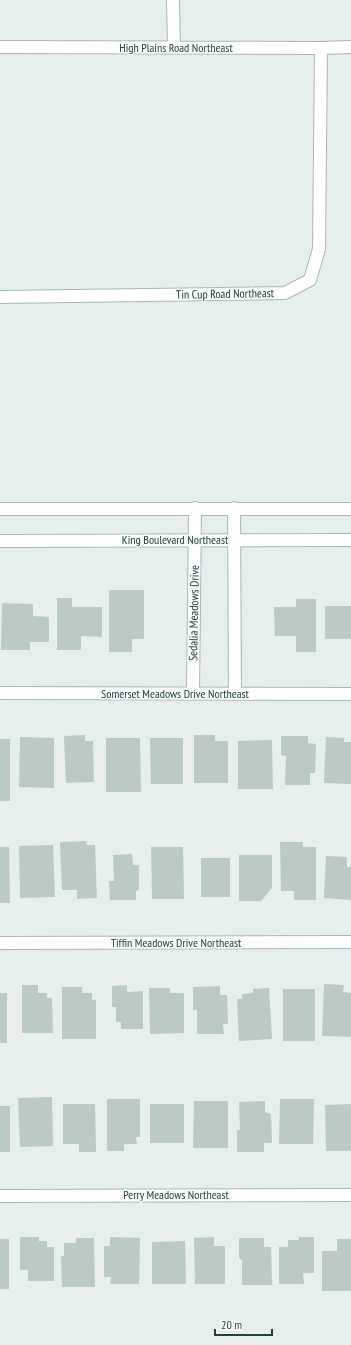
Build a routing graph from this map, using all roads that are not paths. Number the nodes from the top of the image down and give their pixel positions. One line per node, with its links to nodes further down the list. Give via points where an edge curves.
1 (172, 0): 4 (street)
2 (0, 47): 4 (street, High Plains Road Northeast)
3 (351, 47): 5 (street, High Plains Road Northeast)
4 (174, 48): 5 (street, High Plains Road Northeast)
5 (321, 48): 6 (street, Tin Cup Road Northeast, via 319,249 310,280 285,293)
6 (0, 297)
7 (195, 508): 8 (street); 9 (street); 11 (street, Sedalia Meadows Drive)
8 (234, 508): 10 (street); 12 (street)
9 (0, 509)
10 (351, 509)
11 (195, 540): 12 (street, King Boulevard Northeast); 14 (street, King Boulevard Northeast); 16 (street, Sedalia Meadows Drive)
12 (235, 540): 13 (street, King Boulevard Northeast); 17 (street)
13 (351, 540)
14 (0, 541)
15 (0, 693): 16 (street, Somerset Meadows Drive Northeast)
16 (193, 694): 17 (street, Somerset Meadows Drive Northeast)
17 (235, 694): 18 (street, Somerset Meadows Drive Northeast)
18 (351, 694)
19 (351, 942): 20 (street, Tiffin Meadows Drive Northeast)
20 (0, 943)
21 (351, 1195): 22 (street, Perry Meadows Northeast)
22 (0, 1196)

